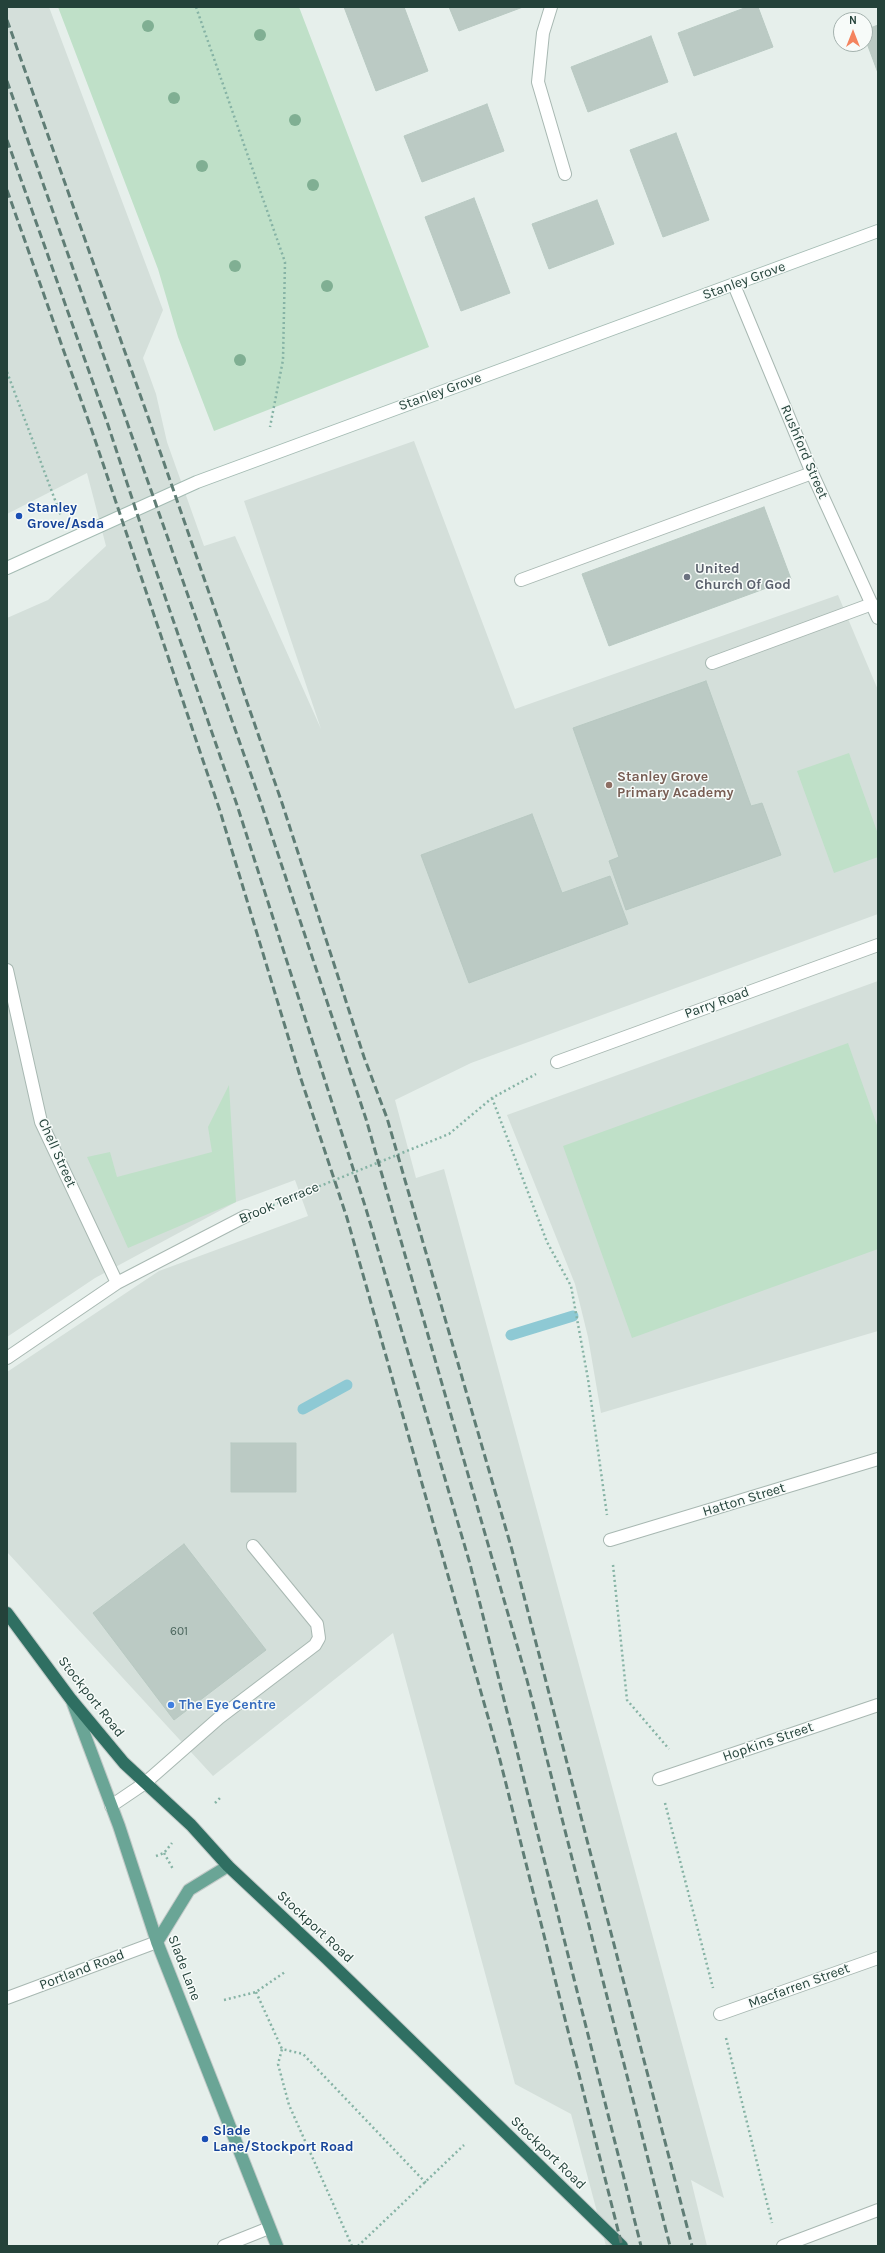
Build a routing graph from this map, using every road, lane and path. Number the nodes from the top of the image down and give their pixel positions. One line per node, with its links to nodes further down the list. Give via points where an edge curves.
1 (196, 7): 7 (path, via 285,262 283,360)
2 (551, 7): 3 (street, via 543,33 538,82)
3 (565, 174)
4 (878, 231): 5 (street, Stanley Grove)
5 (734, 284): 7 (street, Stanley Grove); 8 (street, Rushford Street)
6 (7, 372): 9 (path)
7 (265, 457): 9 (street, Stanley Grove, via 197,482)
8 (812, 473): 11 (street); 12 (street, Rushford Street)
9 (70, 539): 10 (street, Stanley Grove)
10 (7, 568)
11 (521, 580)
12 (872, 604): 13 (street, Rushford Street); 14 (street)
13 (878, 618)
14 (712, 663)
15 (878, 945): 17 (street, Parry Road)
16 (7, 970): 20 (street, Chell Street, via 41,1122)
17 (557, 1062): 18 (path, Brook Terrace)
18 (492, 1098): 19 (path, Brook Terrace, via 449,1134); 23 (path, via 547,1242 571,1286 588,1379)
19 (246, 1216): 20 (street, Brook Terrace)
20 (117, 1283): 21 (street, Brook Terrace)
21 (7, 1358)
22 (878, 1460): 23 (street, Hatton Street)
23 (610, 1540): 28 (path, via 627,1700 670,1748)
24 (253, 1546): 29 (street, via 317,1624 319,1638 315,1645 219,1718)
25 (7, 1613): 26 (highway, Stockport Road)
26 (70, 1698): 29 (highway, Stockport Road, via 124,1763); 32 (main road, Slade Lane)
27 (878, 1705): 28 (street, Hopkins Street)
28 (659, 1779): 44 (path)
29 (145, 1783): 32 (street); 36 (highway, Stockport Road, via 192,1825)
30 (222, 1796): 31 (path)
31 (215, 1803)
32 (111, 1806): 38 (main road, Slade Lane)
33 (172, 1843): 34 (path)
34 (164, 1853): 35 (path); 37 (path)
35 (152, 1857)
36 (228, 1866): 38 (main road, via 189,1890); 55 (highway, Stockport Road)
37 (175, 1872)
38 (157, 1942): 42 (street, Portland Road); 49 (main road, Slade Lane)
39 (878, 1958): 44 (street, Macfarren Street)
40 (285, 1972): 41 (path)
41 (256, 1992): 43 (path); 45 (path)
42 (7, 1998)
43 (224, 2000)
44 (720, 2014): 50 (path)
45 (282, 2049): 47 (path, via 303,2054); 53 (path, via 278,2064 289,2104)
46 (464, 2145): 47 (path)
47 (426, 2183): 54 (path)
48 (878, 2210): 56 (street)
49 (269, 2228): 51 (street); 52 (main road, Slade Lane)
50 (774, 2230)
51 (224, 2246)
52 (277, 2246)
53 (352, 2246)
54 (358, 2246)
55 (622, 2246)
56 (783, 2246)

